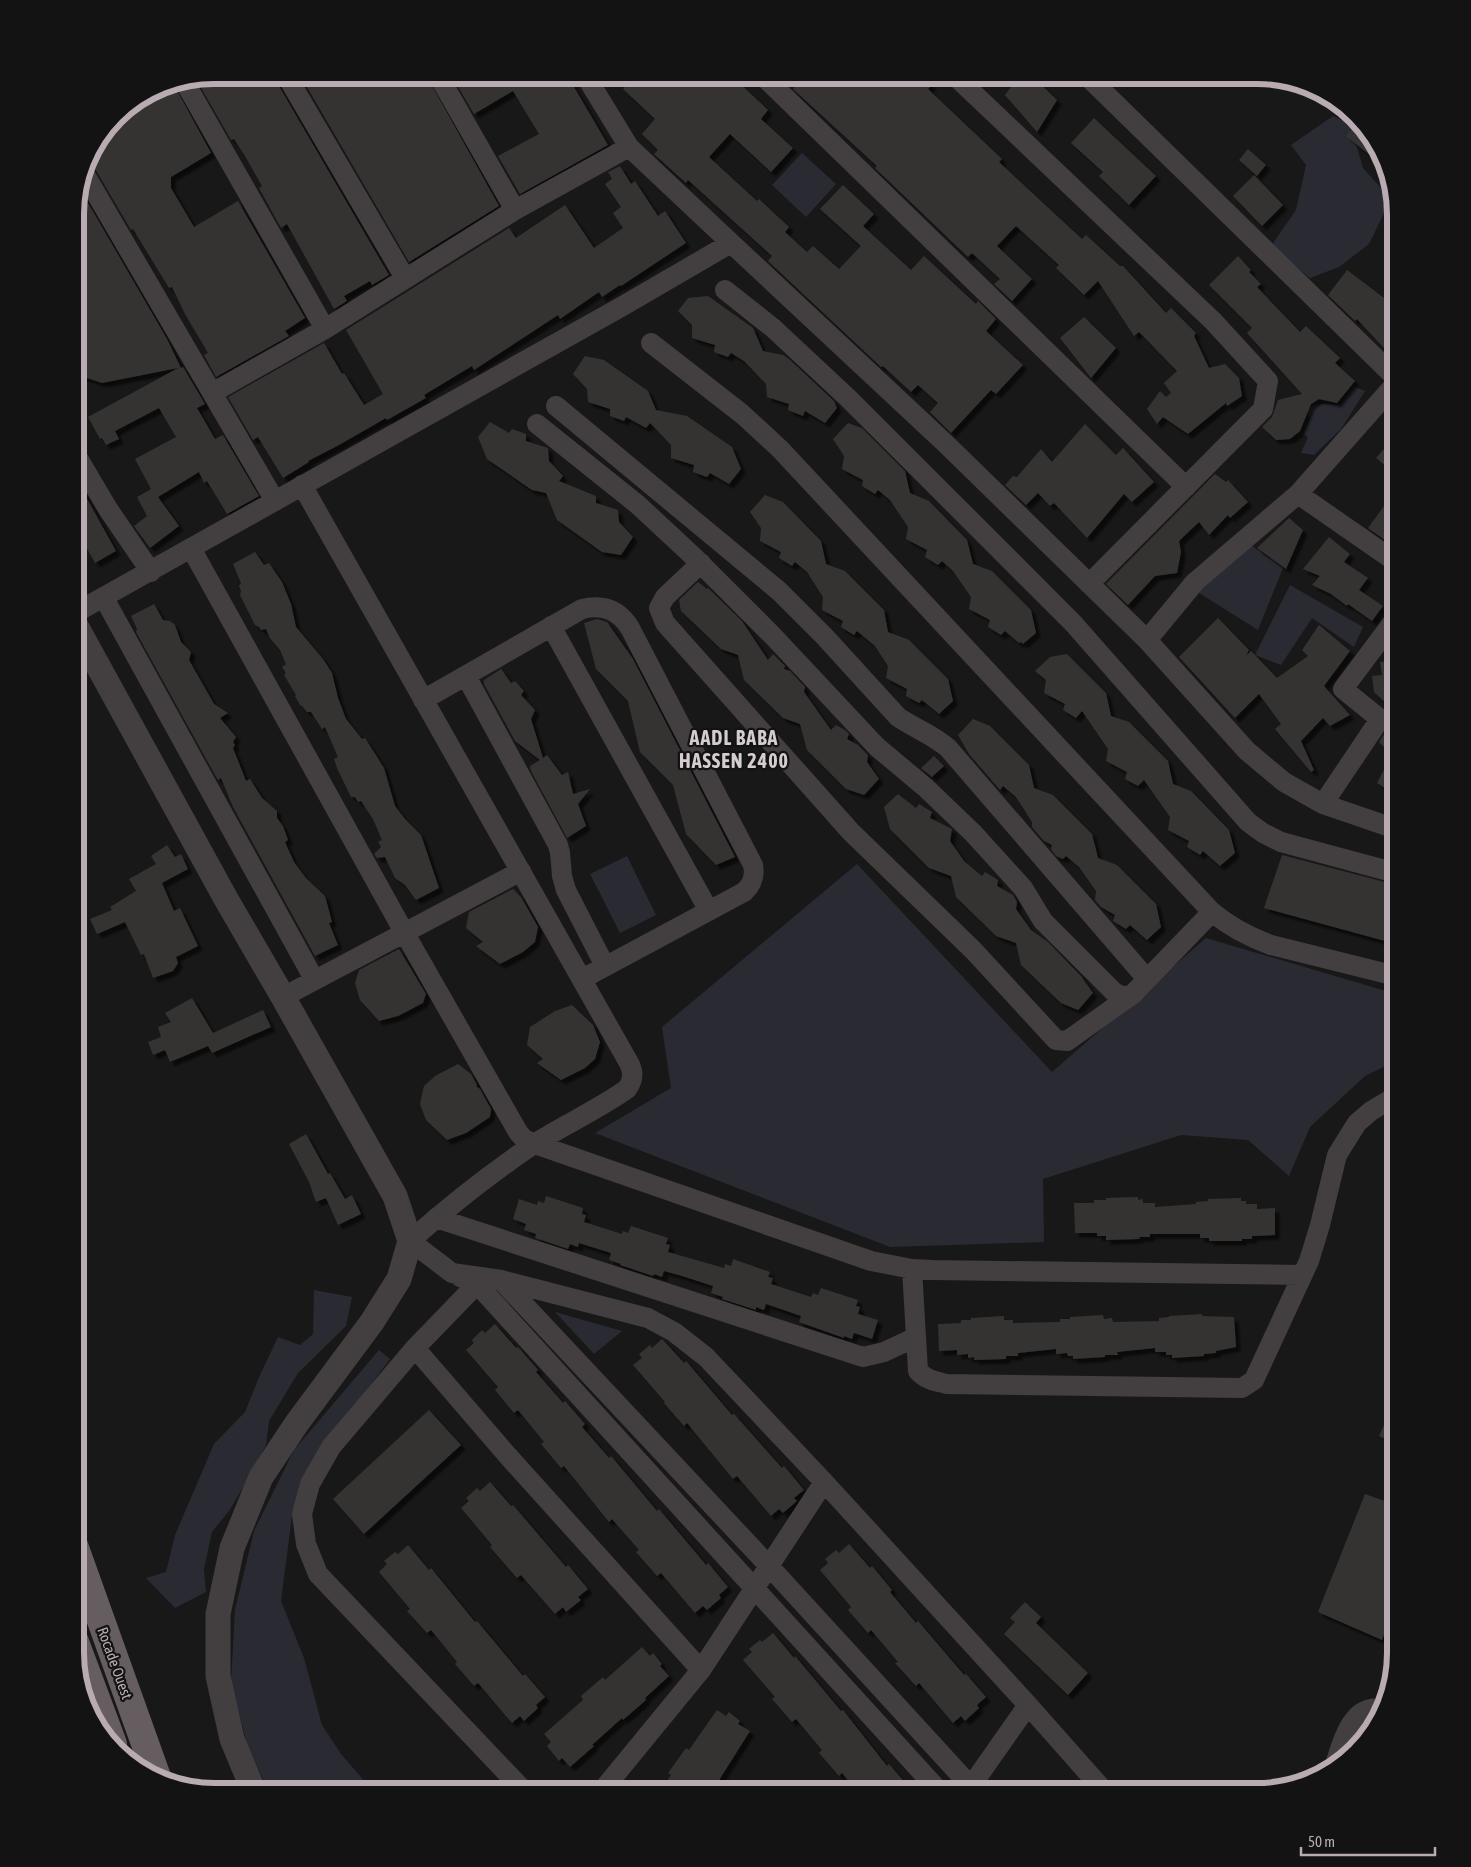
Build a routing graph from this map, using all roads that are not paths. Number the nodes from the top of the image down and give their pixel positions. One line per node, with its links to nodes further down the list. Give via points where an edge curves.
1 (291, 84): 12 (street)
2 (443, 84): 10 (street)
3 (591, 84): 8 (street)
4 (771, 84): 23 (street)
5 (963, 84): 23 (street, via 1213,321 1268,382 1263,409)
6 (1095, 84): 16 (street)
7 (187, 86): 14 (street)
8 (629, 146): 10 (street); 11 (street)
9 (88, 179): 17 (street)
10 (516, 210): 12 (street)
11 (731, 243): 22 (street); 30 (street, via 945,443)
12 (405, 278): 14 (street)
13 (725, 290): 42 (street, via 773,328 849,399 1073,623 1248,822 1281,842)
14 (325, 329): 17 (street)
15 (651, 343): 44 (street, via 742,414 780,449)
16 (1387, 369)
17 (212, 392): 25 (street)
18 (1387, 393): 24 (street)
19 (556, 406): 49 (street, via 778,591 898,717 948,748)
20 (538, 424): 28 (street, via 630,498)
21 (84, 469): 29 (street)
22 (302, 485): 25 (street); 38 (street)
23 (1186, 487): 30 (street)
24 (1298, 494): 27 (street); 36 (street, via 1195,582)
25 (275, 501): 26 (street)
26 (191, 548): 29 (street); 45 (street)
27 (1387, 556)
28 (701, 564): 51 (street, via 878,747 973,832 1023,888 1044,922 1088,967 1119,996); 51 (street, via 665,597 659,608 665,623 851,832 973,950 1056,1040 1067,1041)
29 (151, 572): 31 (street)
30 (1089, 584): 36 (street)
31 (104, 598): 32 (street); 50 (street)
32 (84, 609)
33 (551, 626): 37 (street); 43 (street); 43 (street, via 582,609 598,607 614,611 630,628 753,865 754,878 748,888)
34 (1387, 630): 39 (street, via 1343,689 1380,718)
35 (84, 640): 52 (street)
36 (1146, 640): 39 (street, via 1247,751 1284,782)
37 (466, 676): 38 (street); 46 (street, via 558,845 566,890)
38 (423, 700): 41 (street)
39 (1323, 804): 40 (street)
40 (1387, 824)
41 (521, 871): 45 (street); 48 (street)
42 (1387, 871)
43 (708, 911): 46 (street)
44 (1212, 912): 47 (street, via 1262,942); 49 (street)
45 (404, 932): 50 (street); 54 (street, via 518,1132)
46 (605, 966): 48 (street)
47 (1387, 974)
48 (582, 979): 54 (street, via 632,1068 632,1079 627,1090)
49 (1147, 979): 51 (street)
50 (314, 980): 52 (street)
51 (1133, 994)
52 (283, 997): 56 (street, via 395,1196)
53 (1387, 1101): 59 (street, via 1357,1123 1336,1155 1320,1225)
54 (534, 1144): 55 (street); 57 (street, via 871,1261)
55 (436, 1218): 56 (street); 62 (street, via 863,1357 884,1352)
56 (410, 1241): 58 (street); 75 (street, via 399,1279 261,1477 232,1548 218,1614 218,1676 232,1739)
57 (912, 1269): 59 (street); 62 (street)
58 (452, 1272): 60 (street); 61 (street)
59 (1302, 1274): 62 (street, via 1254,1380 1242,1388 947,1384 930,1380 918,1371)
60 (500, 1280): 64 (street, via 648,1318 674,1332 706,1357); 65 (street)
61 (477, 1284): 63 (street); 67 (street)
62 (916, 1337)
63 (415, 1348): 69 (street); 76 (street, via 331,1447 310,1484 302,1514 306,1544 318,1574)
64 (824, 1482): 65 (street); 70 (street)
65 (769, 1566): 67 (street); 79 (street)
66 (84, 1573): 74 (highway, Rocade Ouest)
67 (755, 1587): 69 (street); 78 (street)
68 (85, 1669): 72 (highway, Rocade Ouest)
69 (701, 1670): 77 (street)
70 (1028, 1705): 80 (street); 81 (street)
71 (1375, 1708): 73 (street, via 1362,1712 1352,1723)
72 (106, 1725)
73 (1338, 1754)
74 (154, 1769)
75 (250, 1783)
76 (516, 1783)
77 (608, 1783)
78 (932, 1783)
79 (965, 1783)
80 (976, 1783)
81 (1097, 1783)

